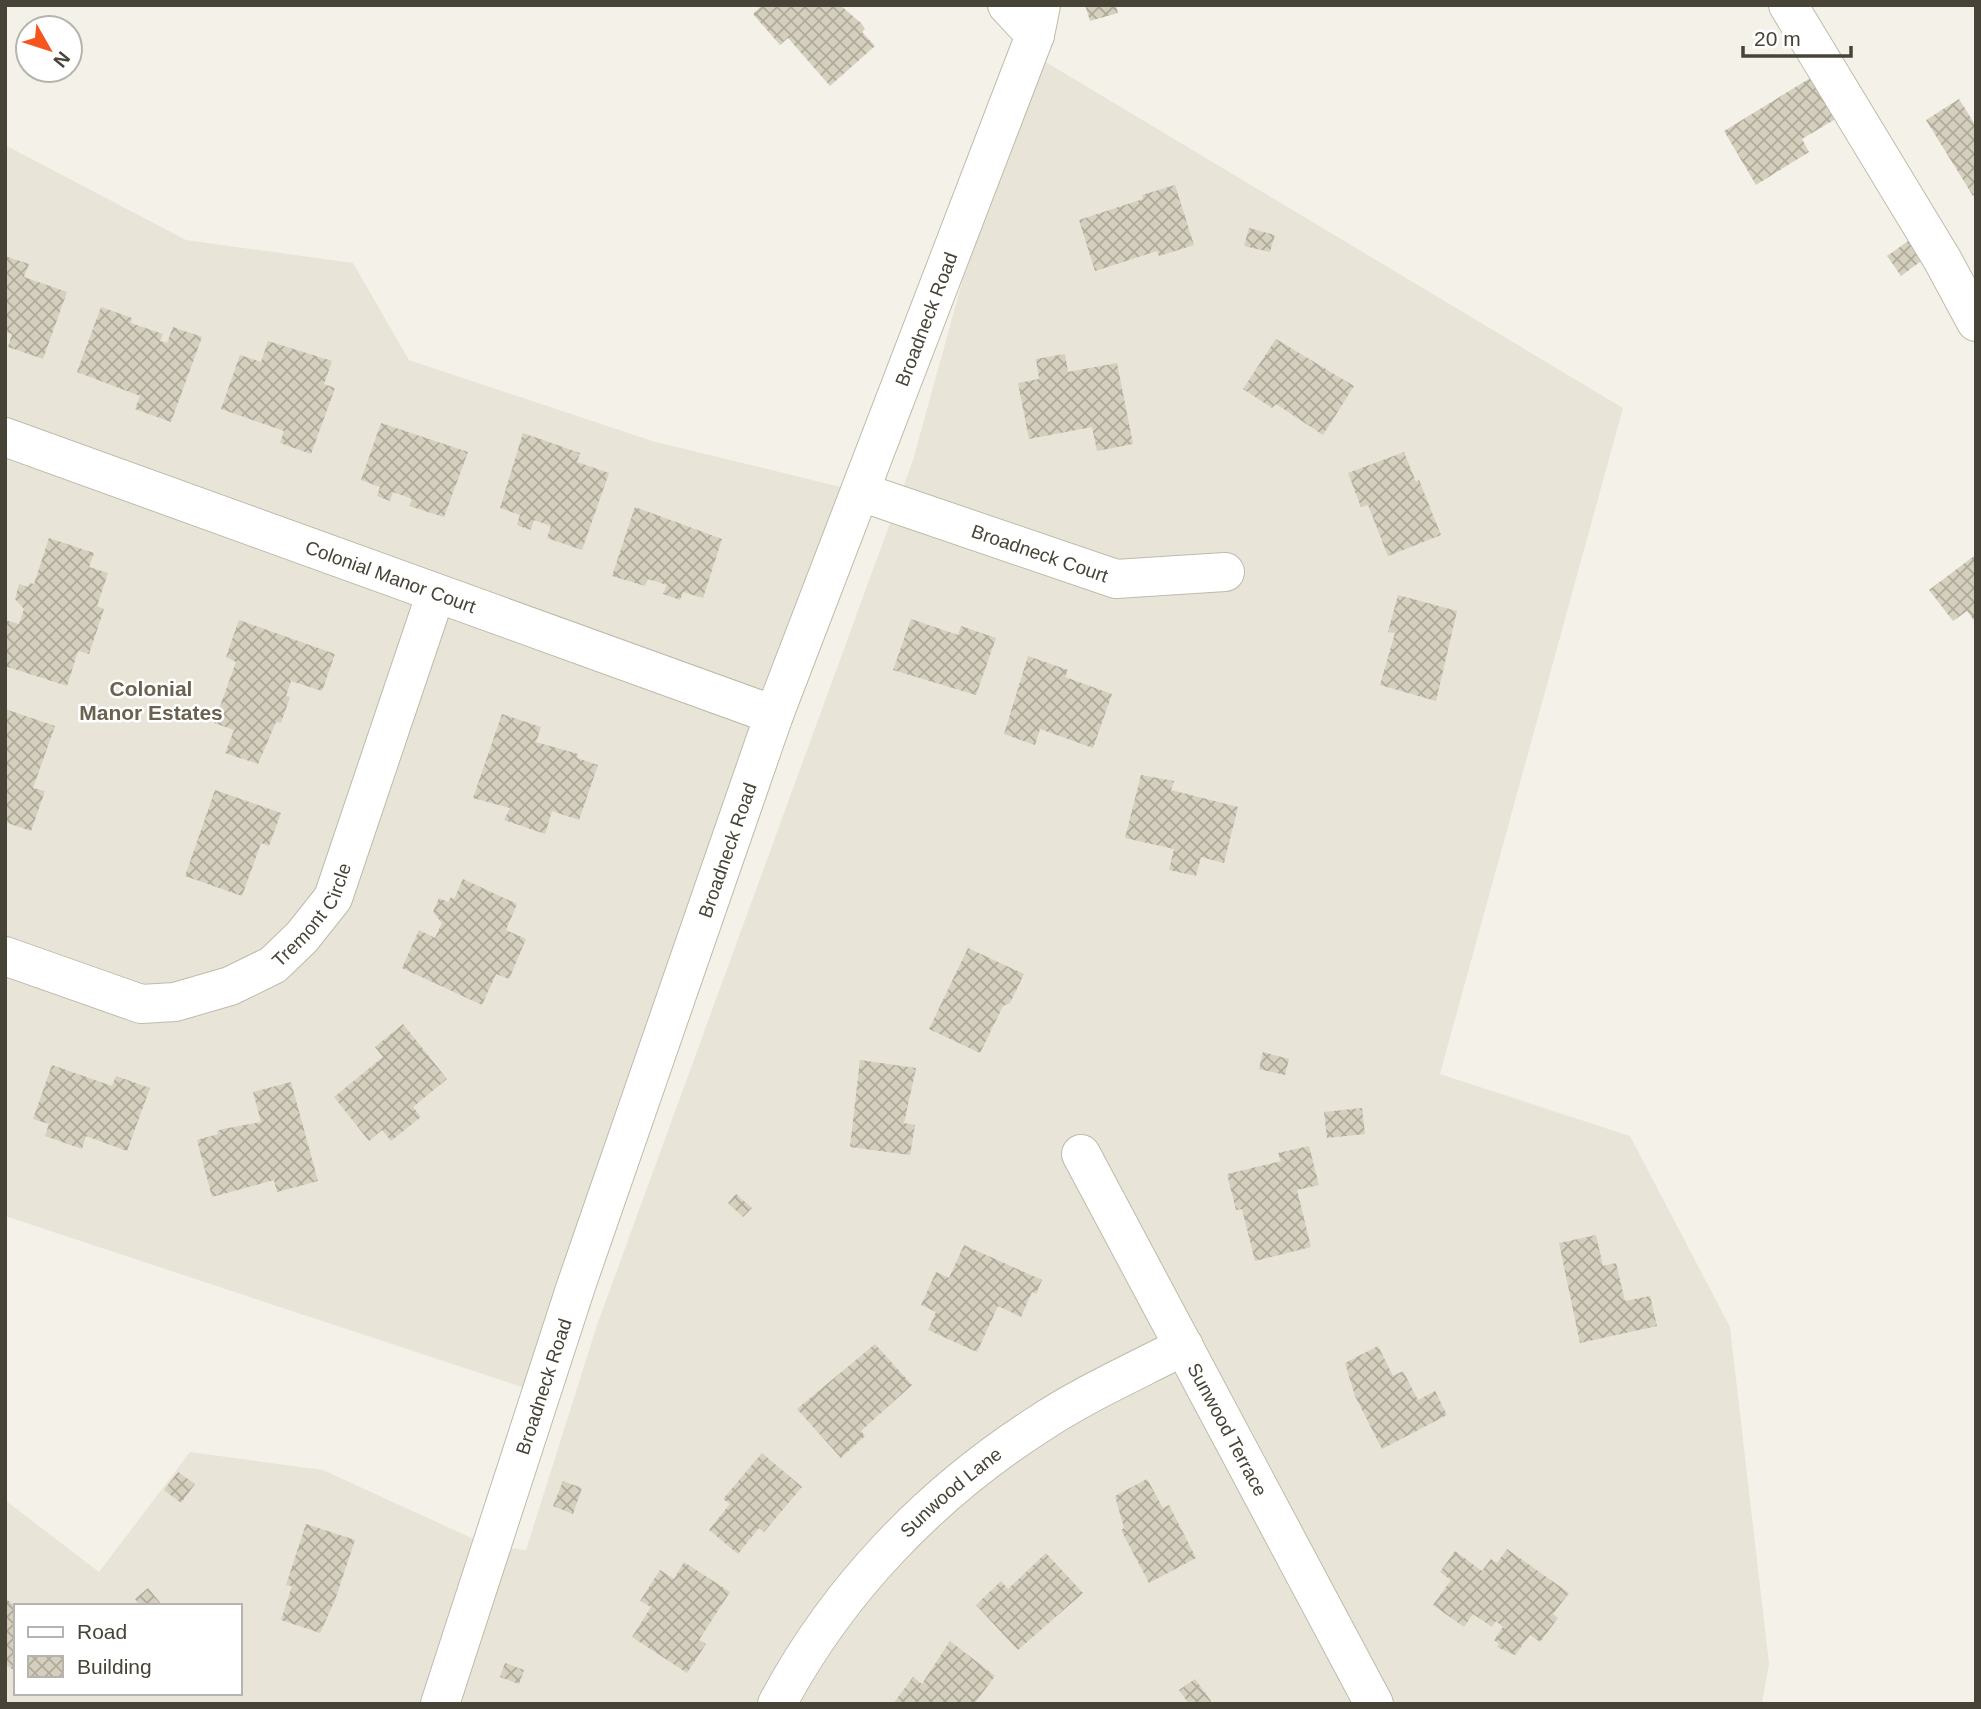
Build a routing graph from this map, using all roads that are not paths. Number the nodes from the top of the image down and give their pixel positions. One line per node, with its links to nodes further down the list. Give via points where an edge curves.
1 (1007, 5): 3 (street)
2 (1788, 5): 4 (street)
3 (1038, 20): 6 (street, Broadneck Road)
4 (1976, 323)
5 (5, 437): 8 (street, Colonial Manor Court)
6 (861, 492): 7 (street, Broadneck Court, via 1116,579); 9 (street, Broadneck Road)
7 (1225, 572)
8 (436, 593): 9 (street, Colonial Manor Court); 10 (street, Tremont Circle, via 334,898 273,965 230,986 175,1002 141,1004)
9 (774, 715): 13 (street, Broadneck Road, via 572,1298)
10 (5, 956)
11 (1081, 1154): 12 (street, Sunwood Terrace)
12 (1184, 1346): 14 (street, Sunwood Lane, via 1040,1423 954,1486 880,1555 821,1631); 15 (street, Sunwood Terrace)
13 (440, 1704)
14 (777, 1704)
15 (1374, 1704)

